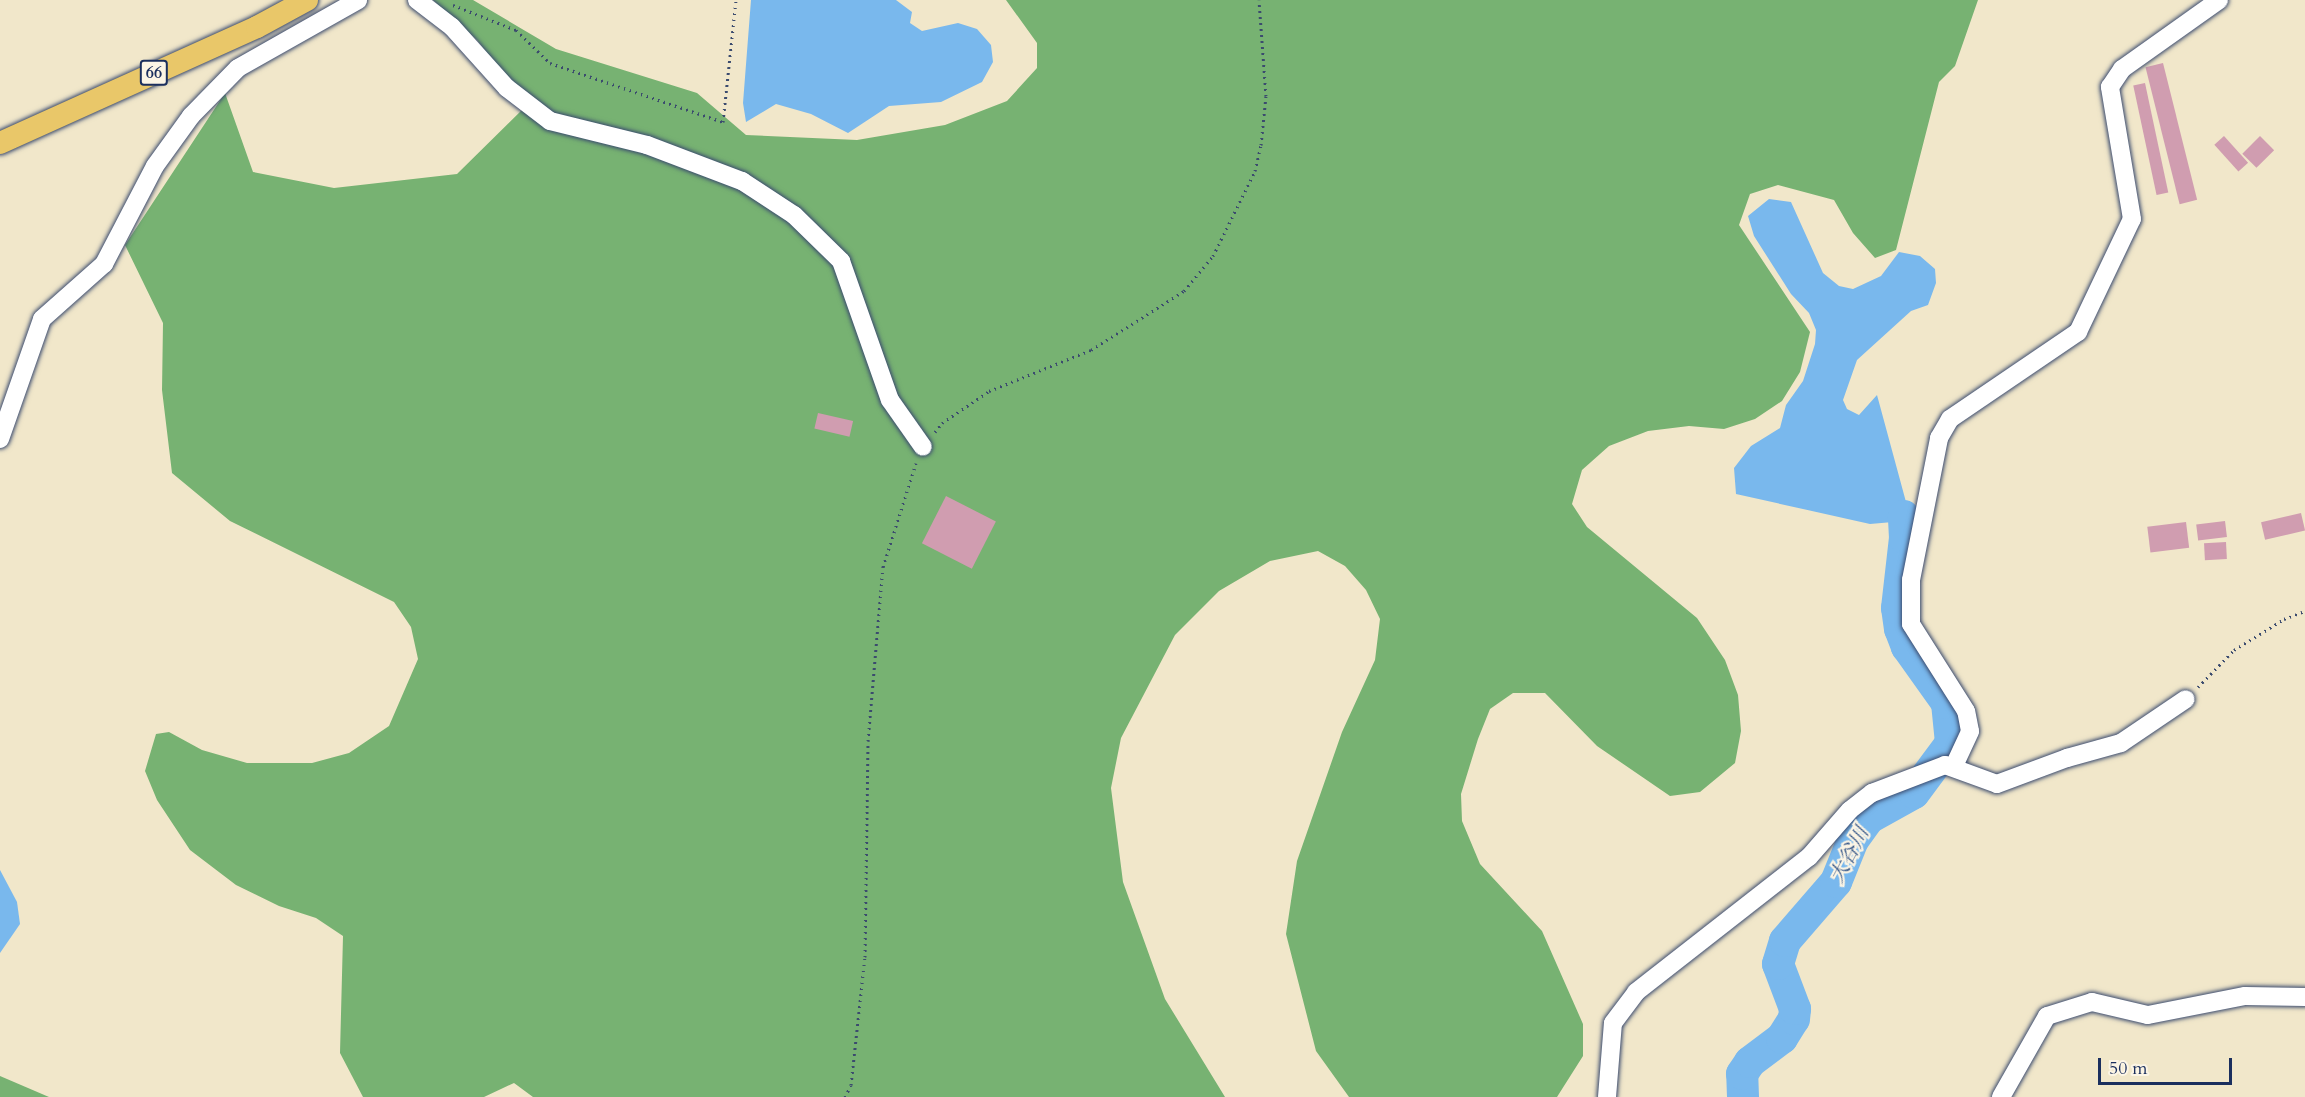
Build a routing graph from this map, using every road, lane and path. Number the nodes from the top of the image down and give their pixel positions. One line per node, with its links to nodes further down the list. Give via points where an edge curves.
1 (307, 0): 7 (main road, 66, via 257,27)
2 (358, 0): 8 (street, via 238,68 190,116 155,166 104,264 42,319)
3 (736, 0): 6 (path, via 723,122 550,63 516,30 461,6)
4 (1259, 0): 9 (path, via 1266,96 1261,145 1255,171 1213,256 1184,291 1091,350 988,391 942,423)
5 (2219, 0): 12 (street, via 2122,69 2110,87 2132,219 2078,332 1950,419 1939,438 1911,580 1911,624 1966,711 1970,731)
6 (421, 1): 9 (street, via 453,27 507,88 550,121 647,145 742,181 794,215 841,261 890,400)
7 (0, 143)
8 (0, 439)
9 (923, 447): 14 (path, via 907,484 883,567 868,741 865,957 850,1085)
10 (2305, 611): 11 (path, via 2284,619 2234,650)
11 (2186, 699): 12 (street, via 2121,743 1997,784)
12 (1954, 766): 15 (street, via 1922,772 1872,793 1850,810 1809,857 1636,992 1613,1023)
13 (2305, 996): 16 (street, via 2245,996 2148,1015 2092,1002 2047,1016)
14 (845, 1097)
15 (1607, 1097)
16 (2001, 1097)

